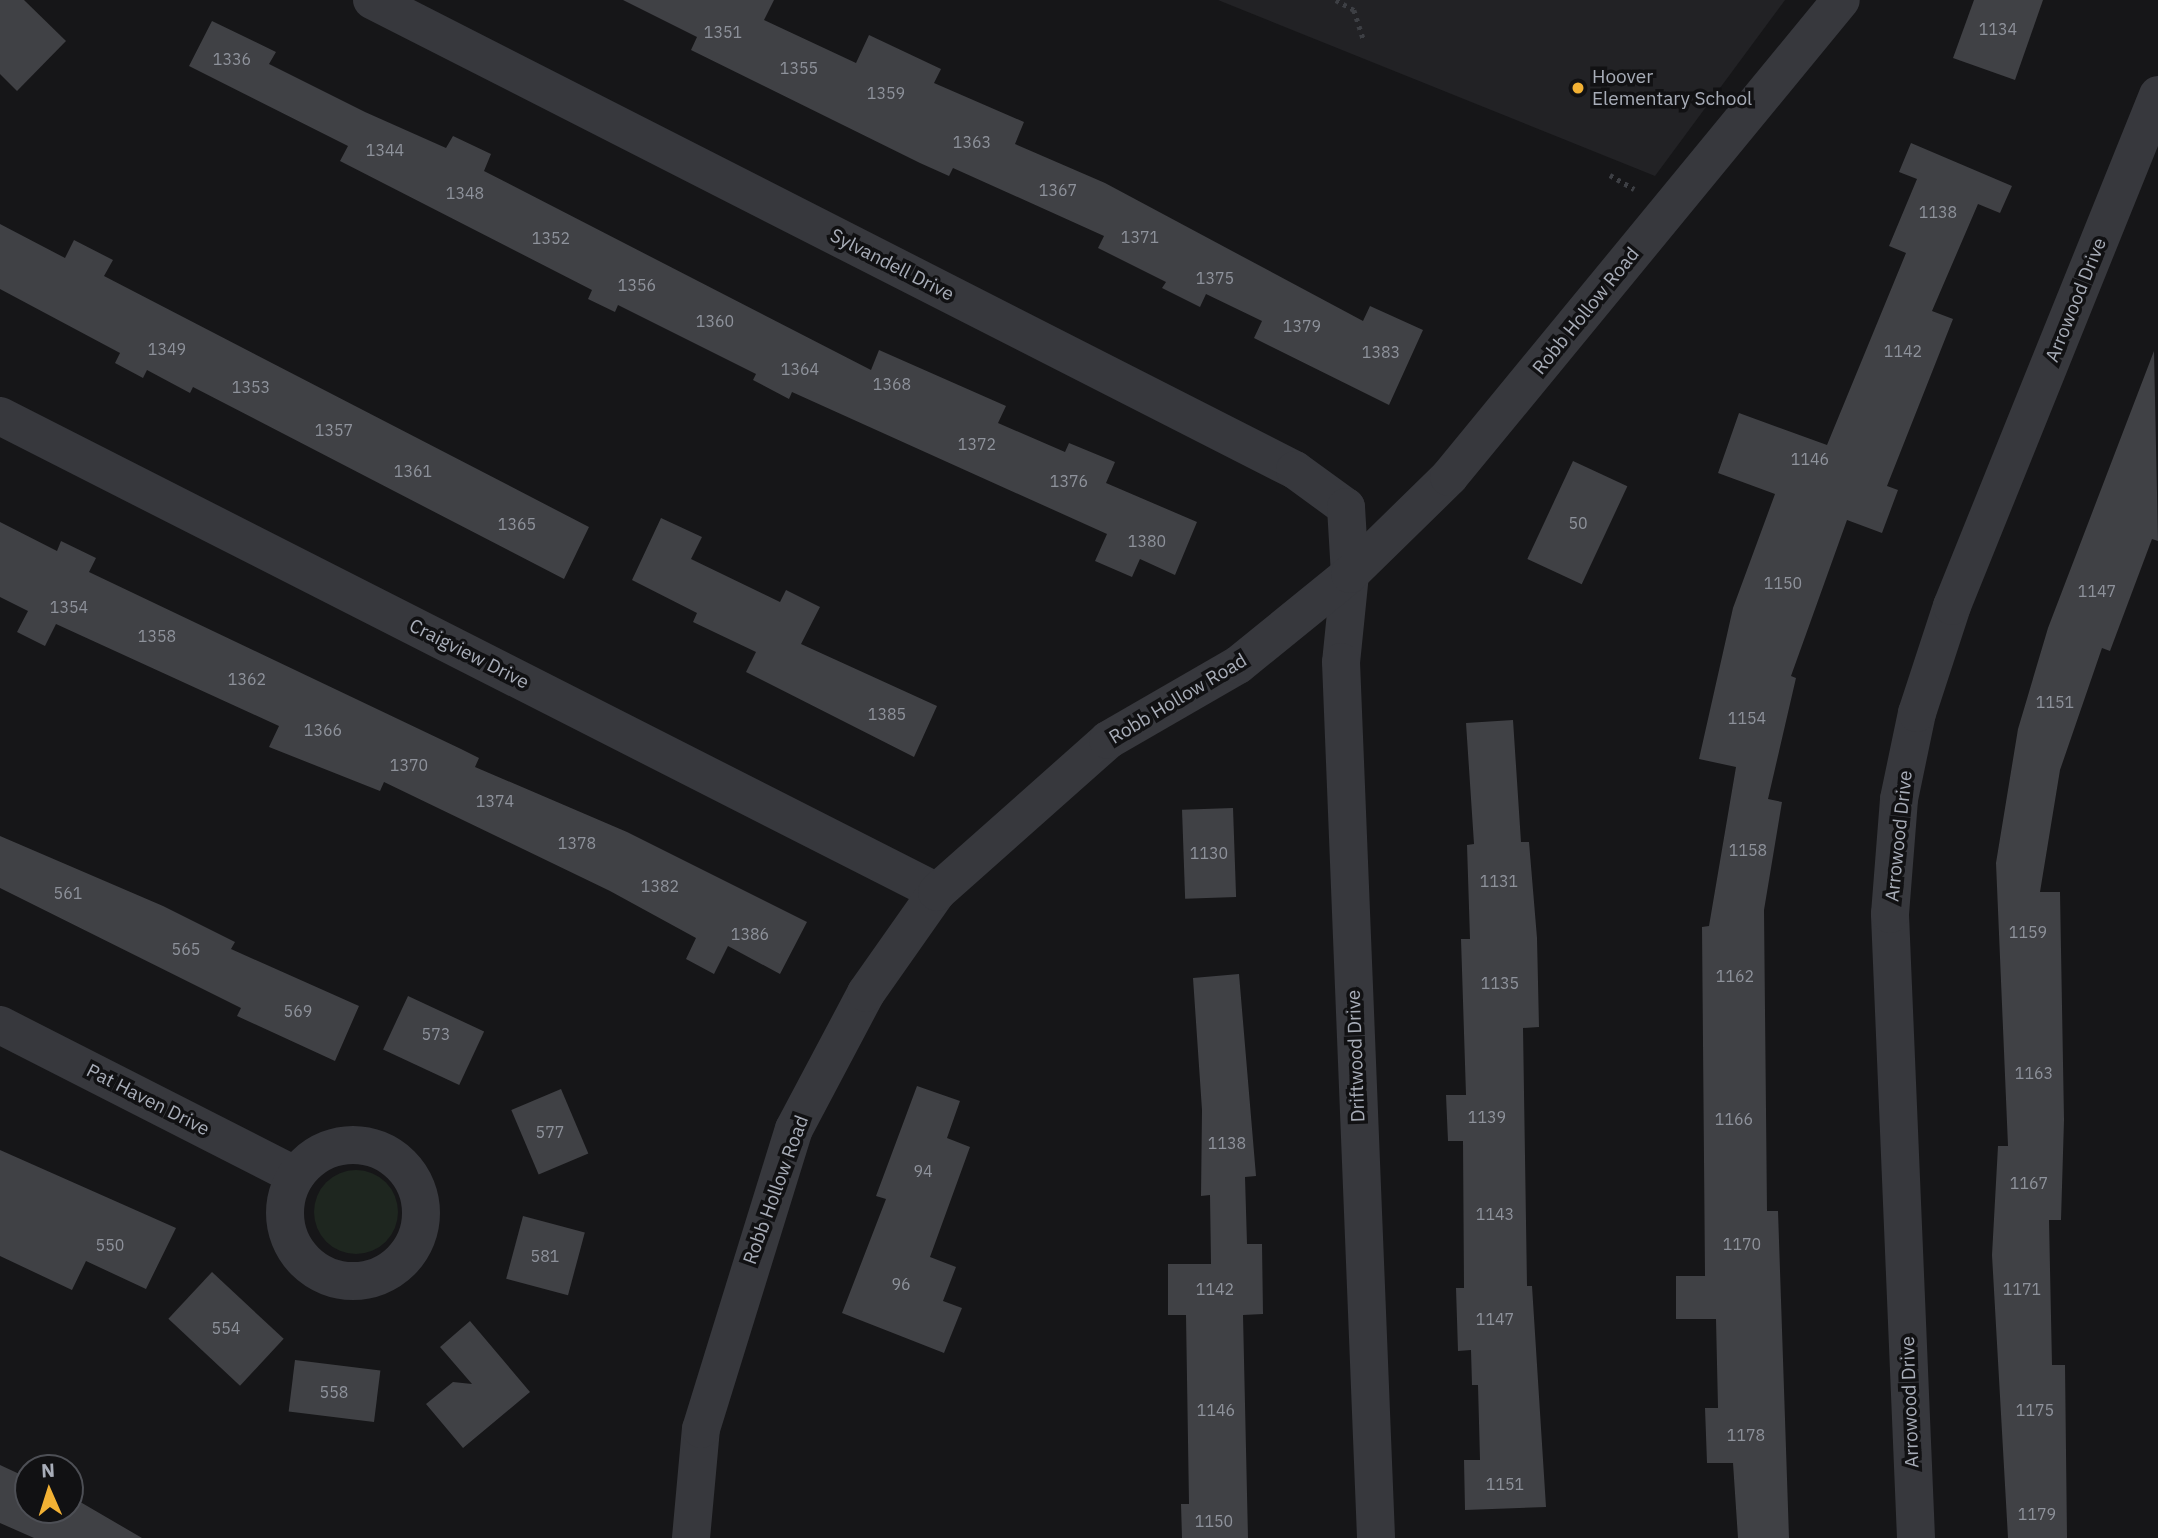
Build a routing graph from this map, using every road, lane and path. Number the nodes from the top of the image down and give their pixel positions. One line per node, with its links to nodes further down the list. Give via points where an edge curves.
1 (372, 0): 9 (street, Sylvandell Drive, via 1295,470 1346,507)
2 (1336, 0): 4 (path, via 1354,10)
3 (1841, 0): 9 (street, Robb Hollow Road, via 1449,477)
4 (1364, 41)
5 (2158, 96): 15 (street, Arrowood Drive, via 1952,606 1917,713 1899,799 1890,914)
6 (1610, 175): 7 (path)
7 (1638, 191)
8 (0, 416): 10 (street, Craigview Drive)
9 (1350, 574): 10 (street, Robb Hollow Road, via 1238,665 1108,740); 14 (street, Driftwood Drive, via 1341,662)
10 (937, 892): 13 (street, Robb Hollow Road, via 866,993 794,1129 701,1429)
11 (0, 1025): 12 (street, Pat Haven Drive)
12 (296, 1176)
13 (691, 1538)
14 (1376, 1538)
15 (1916, 1538)

